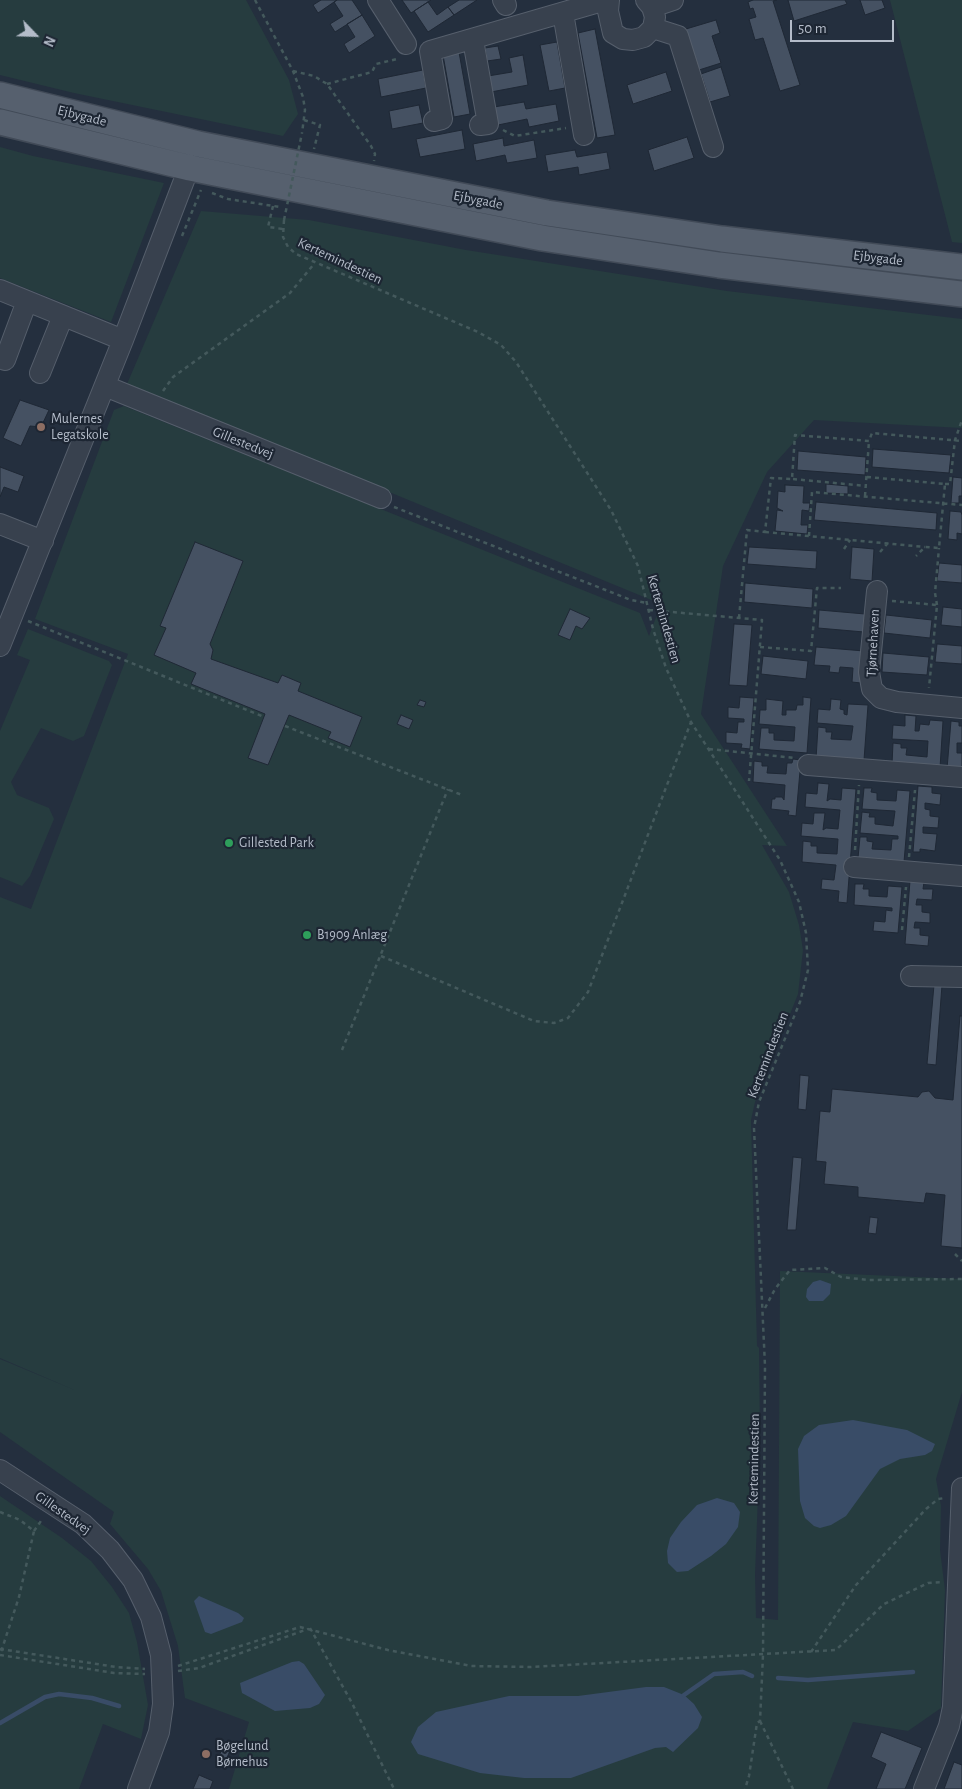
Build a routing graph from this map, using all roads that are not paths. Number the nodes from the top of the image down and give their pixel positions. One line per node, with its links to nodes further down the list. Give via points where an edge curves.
1 (378, 0): 8 (street)
2 (607, 0): 5 (street); 6 (street, via 613,33 633,40)
3 (673, 0): 4 (street)
4 (649, 3): 6 (street, via 654,17)
5 (563, 13): 7 (street); 13 (street)
6 (653, 28): 15 (street, via 678,36)
7 (482, 37): 10 (street, via 430,51 442,119); 12 (street)
8 (406, 44)
9 (0, 95): 14 (main road, Ejbygade)
10 (434, 120)
11 (0, 122): 16 (main road, Ejbygade)
12 (484, 125)
13 (583, 130)
14 (198, 144): 16 (street); 17 (main road, Ejbygade, via 547,213 703,236)
15 (713, 147)
16 (190, 168): 19 (main road, Ejbygade, via 542,238 719,265); 22 (street)
17 (962, 267)
18 (0, 290): 20 (street)
19 (962, 294)
20 (27, 301): 21 (street); 23 (street)
21 (63, 316): 22 (street); 24 (street)
22 (123, 340): 25 (street)
23 (5, 360)
24 (40, 373)
25 (105, 386): 26 (street, Gillestedvej); 28 (street)
26 (385, 502)
27 (0, 524): 28 (street)
28 (43, 541): 30 (street)
29 (876, 596): 31 (street, Tjørnehaven, via 870,672 872,689 881,698)
30 (0, 646)
31 (962, 708)
32 (808, 765): 33 (street)
33 (962, 777)
34 (854, 867): 35 (street)
35 (962, 876)
36 (911, 976): 37 (street)
37 (962, 977)
38 (0, 1470): 40 (street, Gillestedvej, via 83,1524 110,1550 133,1580 152,1617 160,1655 163,1704 159,1732)
39 (962, 1492): 41 (street, via 953,1708)
40 (138, 1789)
41 (924, 1789)

